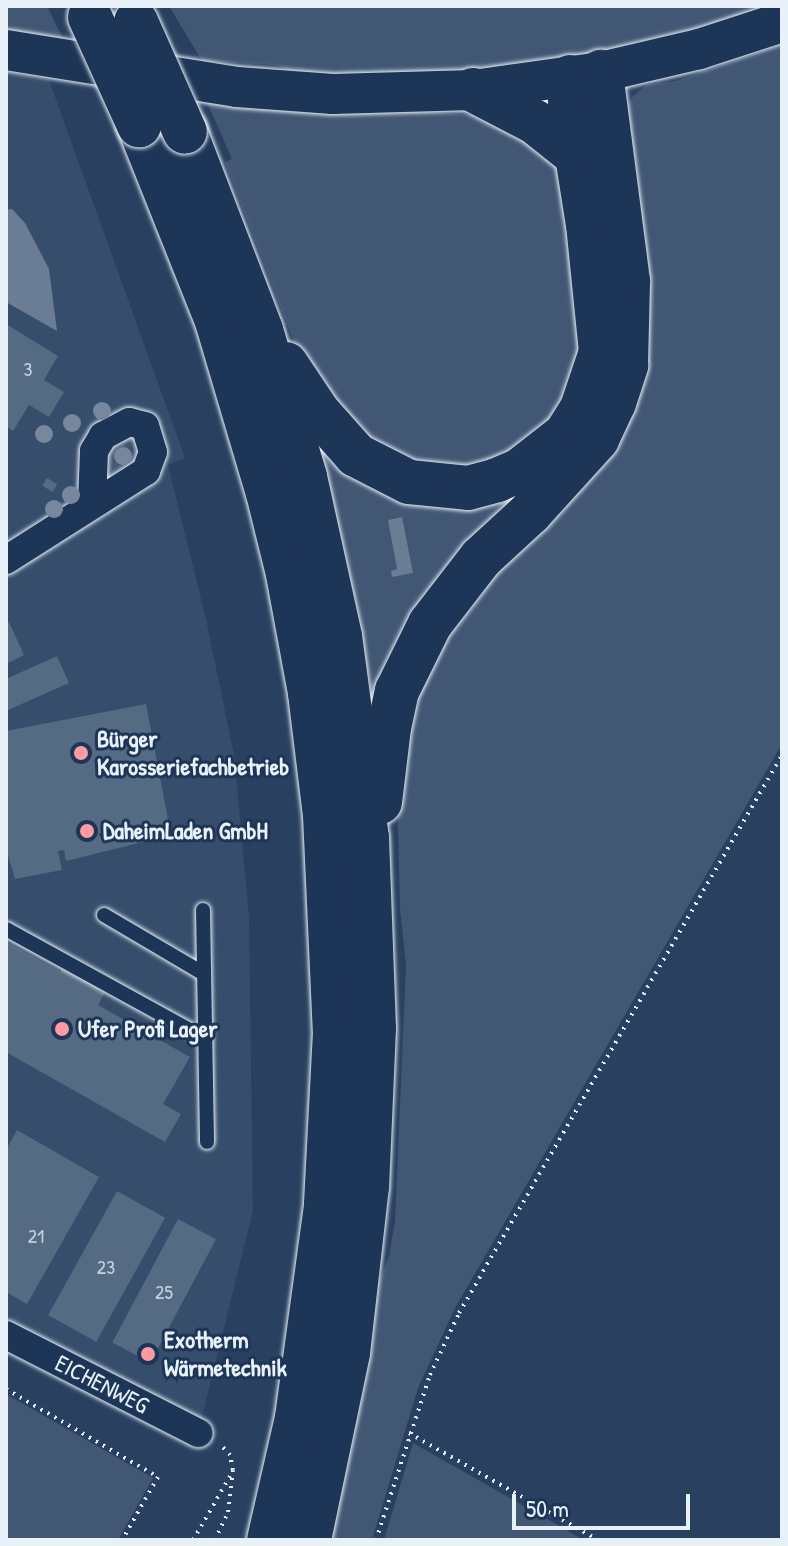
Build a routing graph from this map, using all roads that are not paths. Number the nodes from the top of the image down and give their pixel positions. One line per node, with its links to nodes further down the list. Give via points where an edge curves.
1 (109, 13): 7 (highway, bridge, via 185,132); 19 (highway, bridge, via 139,125 217,321 268,493 310,693 325,815 335,1032 326,1206 297,1418)
2 (782, 22): 4 (main road, via 699,49)
3 (6, 50): 5 (main road, via 237,87 333,94)
4 (585, 74): 5 (main road); 6 (highway); 10 (highway, via 628,281 626,365 597,439 481,558 418,644 397,691 383,763 383,794)
5 (473, 90): 6 (highway, via 535,122)
6 (575, 154): 7 (highway, via 601,352 582,408 566,434 520,470 468,488 409,482 384,472 334,433)
7 (261, 330): 10 (highway, via 323,553)
8 (92, 503): 9 (street)
9 (6, 560)
10 (367, 838): 20 (highway, via 374,1028 367,1186 348,1353)
11 (203, 910): 14 (lane)
12 (104, 915): 14 (lane)
13 (6, 929): 15 (lane)
14 (204, 974): 15 (lane)
15 (206, 1039): 16 (lane)
16 (207, 1142)
17 (6, 1335): 18 (street, EICHENWEG)
18 (198, 1433)
19 (269, 1540)
20 (309, 1540)

